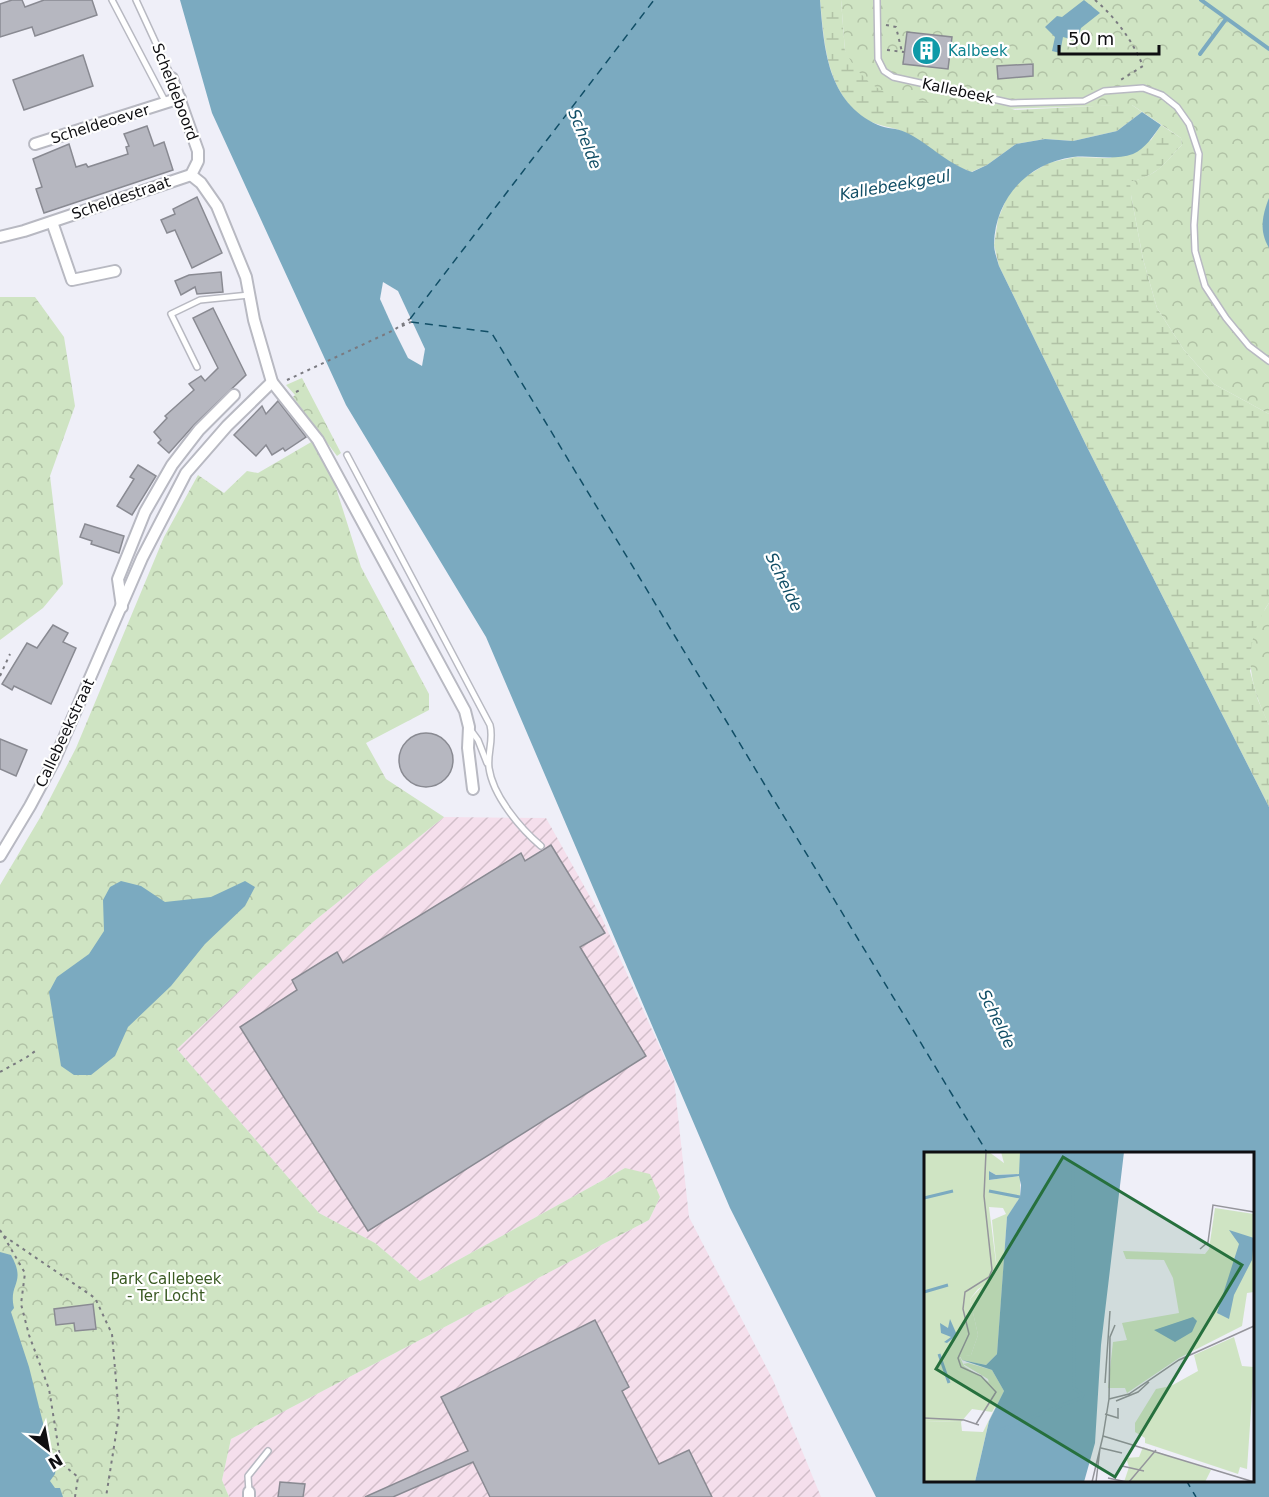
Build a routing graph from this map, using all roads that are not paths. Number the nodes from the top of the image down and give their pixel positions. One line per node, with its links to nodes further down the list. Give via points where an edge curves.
1 (112, 0): 6 (lane, Scheldeoever)
2 (136, 0): 4 (lane, Scheldeboord)
3 (876, 0): 13 (lane, Kallebeek, via 878,59 884,71 893,77 1011,103 1084,100 1104,91 1143,88 1177,106 1190,124 1199,154 1195,251 1205,286 1226,318)
4 (172, 78): 5 (street, Scheldeboord)
5 (180, 98): 6 (street, Scheldeoever); 8 (street, Scheldeboord, via 198,151)
6 (165, 103): 7 (street, Scheldeoever)
7 (35, 144)
8 (191, 175): 9 (street, Scheldestraat); 12 (street, via 217,206)
9 (52, 222): 10 (street, Scheldestraat); 11 (street, Scheldestraat, via 72,280)
10 (0, 237)
11 (115, 272)
12 (251, 295): 14 (lane, via 200,300 171,314); 15 (street)
13 (1269, 361)
14 (198, 367)
15 (272, 382): 18 (street, Callebeekstraat, via 186,473 142,558); 19 (street, via 329,459 449,679)
16 (234, 395): 18 (street, via 172,465 145,512 118,579)
17 (347, 455): 20 (lane, via 490,725)
18 (122, 607): 23 (street, Callebeekstraat, via 54,761)
19 (469, 727): 20 (lane); 21 (street)
20 (489, 767): 22 (lane, via 502,798 522,829)
21 (473, 789)
22 (541, 846)
23 (0, 856)
24 (268, 1452): 25 (lane, via 248,1476)
25 (249, 1495)

